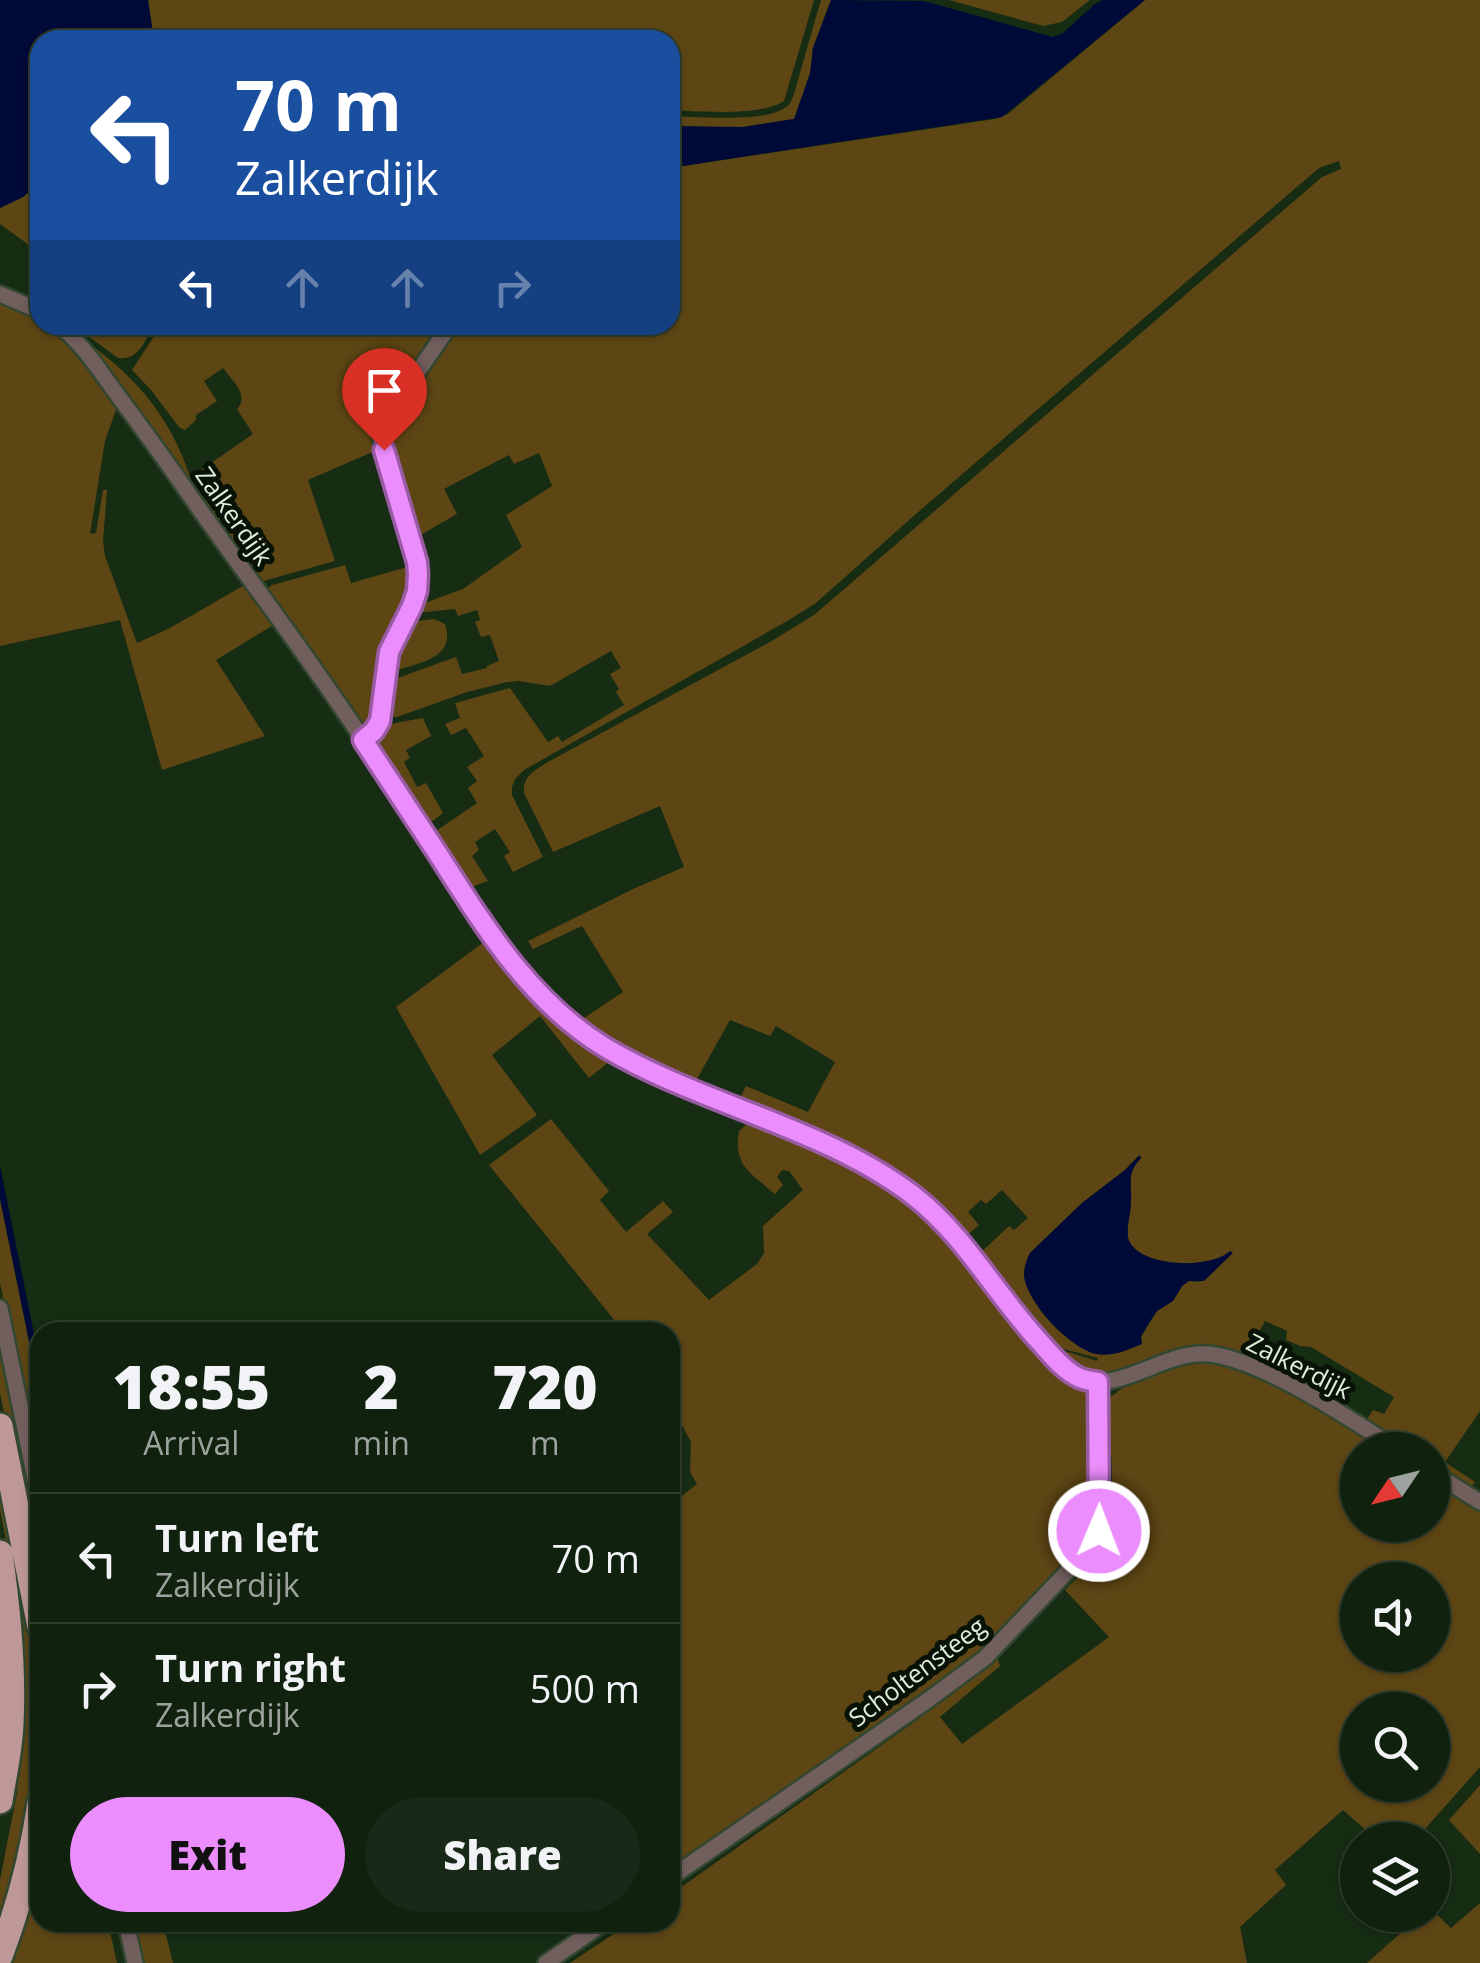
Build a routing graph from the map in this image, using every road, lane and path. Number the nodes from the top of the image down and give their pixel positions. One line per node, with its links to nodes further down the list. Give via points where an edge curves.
1 (0, 294): 2 (street)
2 (30, 308)
3 (70, 335): 5 (street, Zalkerdijk)
4 (443, 335): 5 (street, via 381,430 417,562 417,591 389,652 380,721)
5 (363, 740): 7 (street, Zalkerdijk, via 490,931 564,1018 624,1058 852,1157 914,1196 946,1225 1057,1361 1079,1378)
6 (0, 1308): 10 (street)
7 (1098, 1382): 9 (street, Zalkerdijk, via 1188,1355 1223,1356); 17 (street, Scholtensteeg, via 1099,1531 1087,1551 985,1658)
8 (0, 1426): 14 (main road)
9 (1369, 1432)
10 (30, 1454)
11 (1450, 1483): 12 (street)
12 (1480, 1502)
13 (0, 1553): 15 (main road, via 11,1662 11,1726)
14 (30, 1577)
15 (0, 1801)
16 (30, 1861): 20 (main road)
17 (680, 1871)
18 (128, 1932): 21 (street)
19 (591, 1932): 22 (street)
20 (0, 1956)
21 (135, 1963)
22 (546, 1963)

